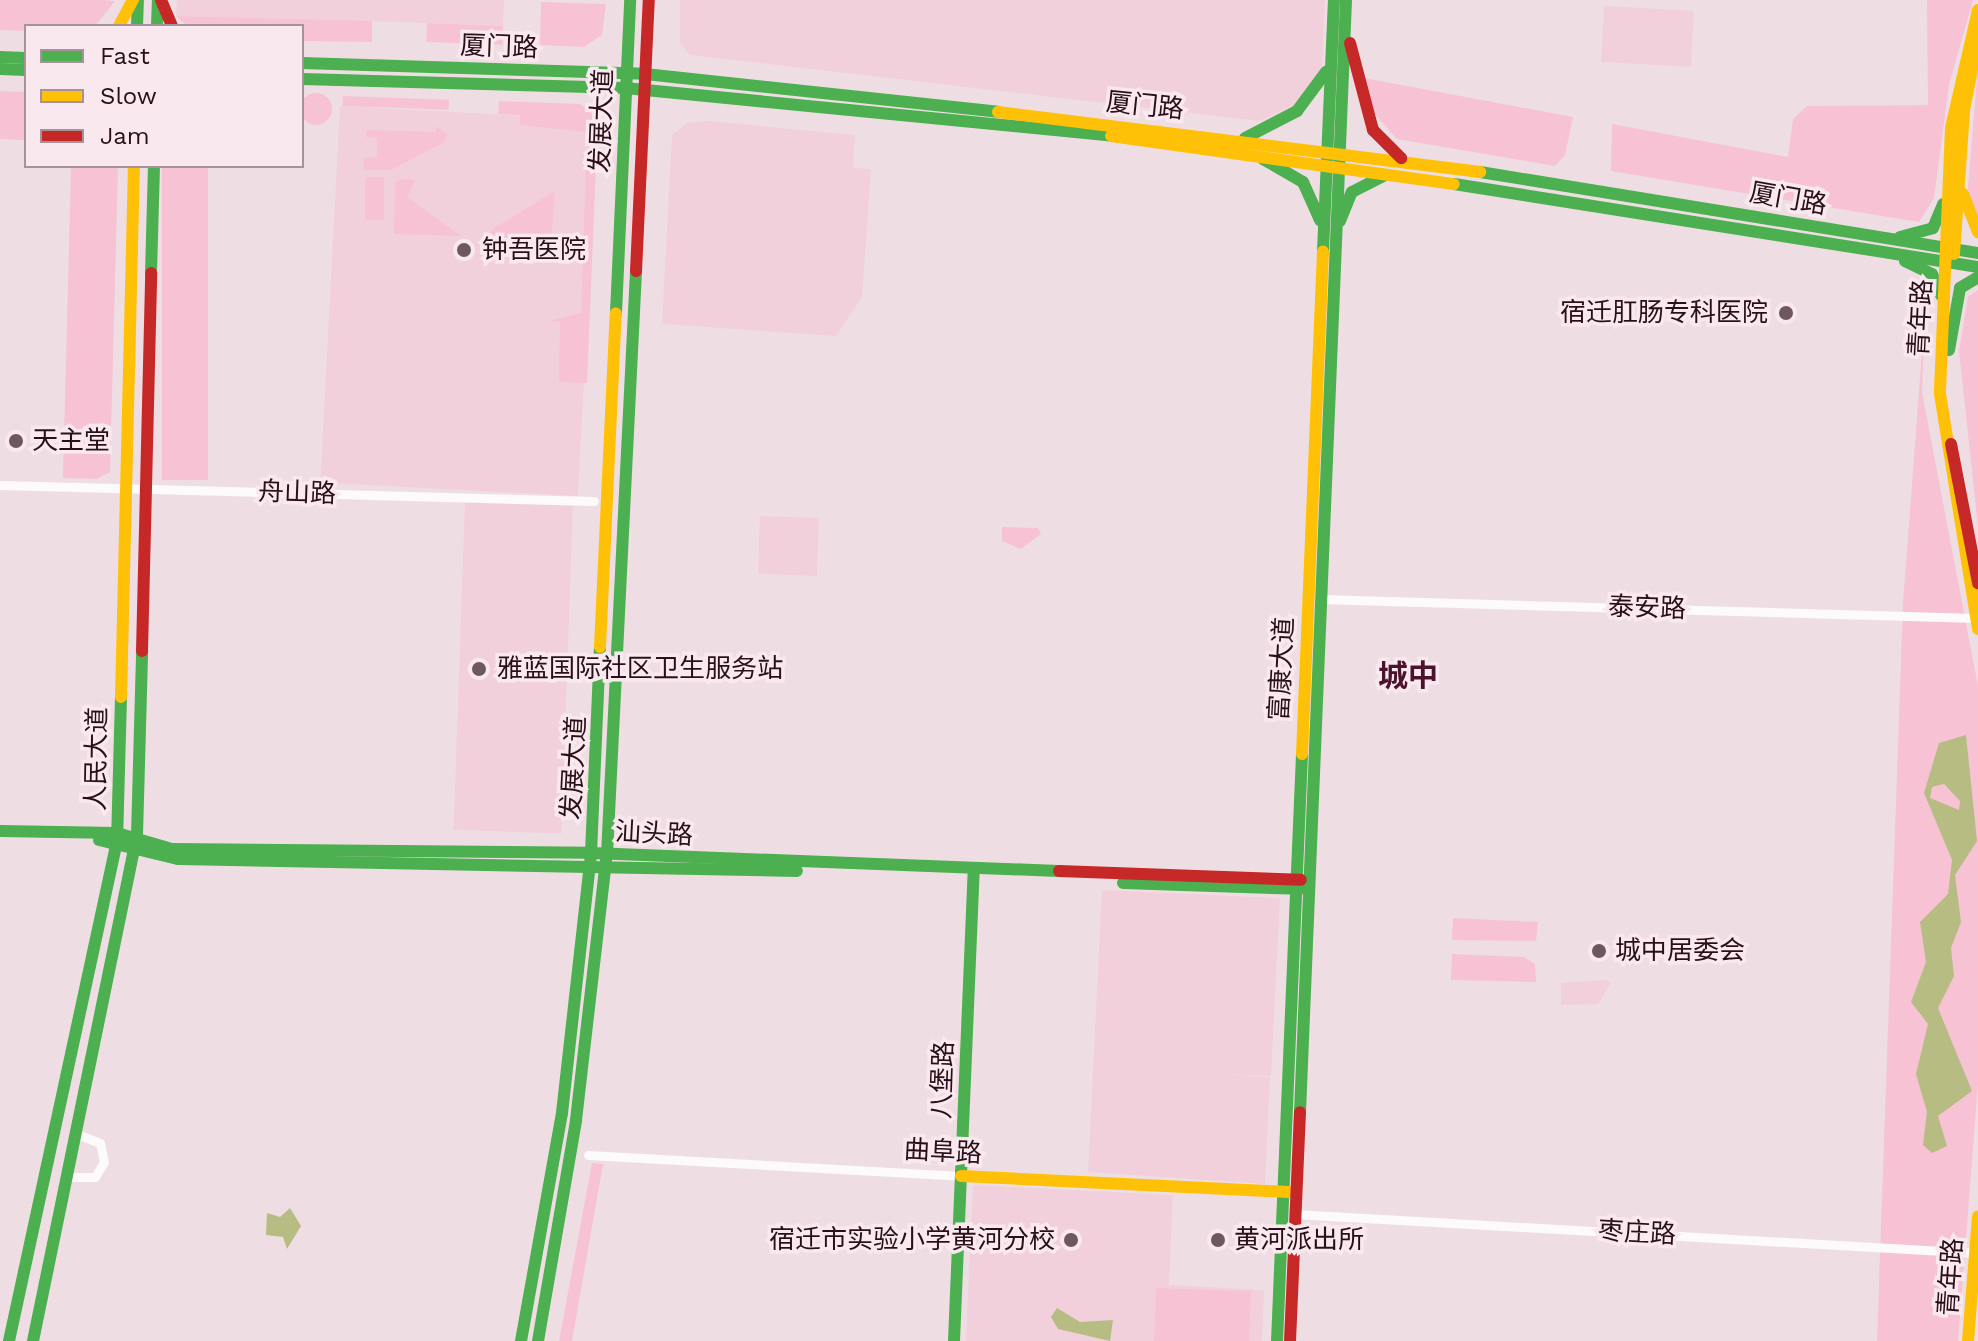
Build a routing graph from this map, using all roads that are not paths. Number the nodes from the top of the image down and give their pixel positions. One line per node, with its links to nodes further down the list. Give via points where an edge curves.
1 (136, 0): 7 (street); 8 (street)
2 (159, 0): 9 (street); 10 (street)
3 (630, 0): 17 (street, 发展大道)
4 (649, 0): 18 (street, 发展大道)
5 (1340, 6): 22 (street, via 1322,86 1287,119); 24 (street, 富康大道); 25 (street, via 1366,112)
6 (1978, 10): 23 (street, 青年路)
7 (120, 24)
8 (137, 24)
9 (157, 24)
10 (171, 24)
11 (1978, 39): 23 (street, 青年路)
12 (0, 57): 13 (street)
13 (24, 58)
14 (304, 63): 17 (street, 厦门路)
15 (0, 69): 16 (street)
16 (24, 70)
17 (625, 73): 18 (street, 厦门路); 20 (street, 发展大道)
18 (645, 74): 21 (street, 发展大道); 22 (street, 厦门路)
19 (304, 79): 20 (street, 厦门路)
20 (625, 88): 21 (street, 厦门路); 49 (street, 发展大道)
21 (644, 90): 22 (street, 厦门路); 50 (street, 发展大道)
22 (1237, 144): 24 (street, 厦门路); 30 (street, via 1303,182)
23 (1955, 151): 29 (street, via 1964,203); 31 (street, via 1938,222); 32 (street, 青年路)
24 (1333, 157): 25 (street, 厦门路); 28 (street, 厦门路); 30 (street, 富康大道)
25 (1403, 160): 31 (street, 厦门路)
26 (134, 168): 39 (street, 人民大道)
27 (154, 168): 40 (street, 人民大道)
28 (1397, 173): 30 (street, via 1374,176 1352,192); 31 (street, 厦门路)
29 (1978, 232)
30 (1329, 239): 43 (street, 富康大道); 52 (street, 富康大道)
31 (1880, 244): 32 (street, 厦门路); 34 (street, 厦门路); 37 (street, via 1938,281)
32 (1951, 249): 33 (street, 厦门路); 34 (street, 青年路)
33 (1978, 253)
34 (1950, 263): 35 (street, 厦门路); 37 (street, 青年路)
35 (1978, 267)
36 (1978, 277): 37 (street, via 1960,288)
37 (1945, 349): 42 (street, 青年路, via 1948,424); 44 (street, 青年路, via 1942,436)
38 (0, 485): 39 (street, 舟山路)
39 (126, 488): 40 (street, 舟山路); 46 (street, 人民大道)
40 (145, 488): 41 (street, 舟山路); 48 (street, 人民大道)
41 (594, 501)
42 (1978, 583)
43 (1319, 599): 44 (street, 泰安路); 53 (street, 富康大道)
44 (1977, 623)
45 (0, 831): 46 (street, 汕头路)
46 (117, 837): 47 (street, 汕头路); 48 (street, 汕头路); 62 (street, 人民大道)
47 (0, 838)
48 (136, 840): 49 (street, 汕头路, via 172,849); 54 (street, 人民大道)
49 (590, 858): 50 (street, 汕头路); 68 (street, 发展大道, via 562,1113)
50 (607, 859): 51 (street, 汕头路); 69 (street, 发展大道, via 576,1120)
51 (974, 873): 52 (street, 汕头路); 56 (street, 八堡路)
52 (1294, 884): 53 (street, 汕头路); 58 (street, 富康大道)
53 (1308, 885): 59 (street, 富康大道)
54 (77, 1134): 57 (street, 人民大道); 57 (street, via 100,1143 104,1162 95,1177)
55 (588, 1155): 56 (street, 曲阜路)
56 (961, 1176): 58 (street, 曲阜路); 70 (street, 八堡路)
57 (68, 1177): 63 (street, 人民大道)
58 (1282, 1191): 59 (street, 曲阜路); 71 (street, 富康大道)
59 (1296, 1192): 60 (street, 富康大道)
60 (1295, 1214): 64 (street, 枣庄路); 72 (street, 富康大道)
61 (1978, 1216): 64 (street, 青年路)
62 (31, 1244): 63 (street); 66 (street, 人民大道)
63 (53, 1247): 67 (street, 人民大道)
64 (1977, 1253): 73 (street, 青年路)
65 (1978, 1287): 73 (street, 青年路)
66 (9, 1341)
67 (33, 1341)
68 (521, 1341)
69 (538, 1341)
70 (954, 1341)
71 (1277, 1341)
72 (1290, 1341)
73 (1971, 1341)

